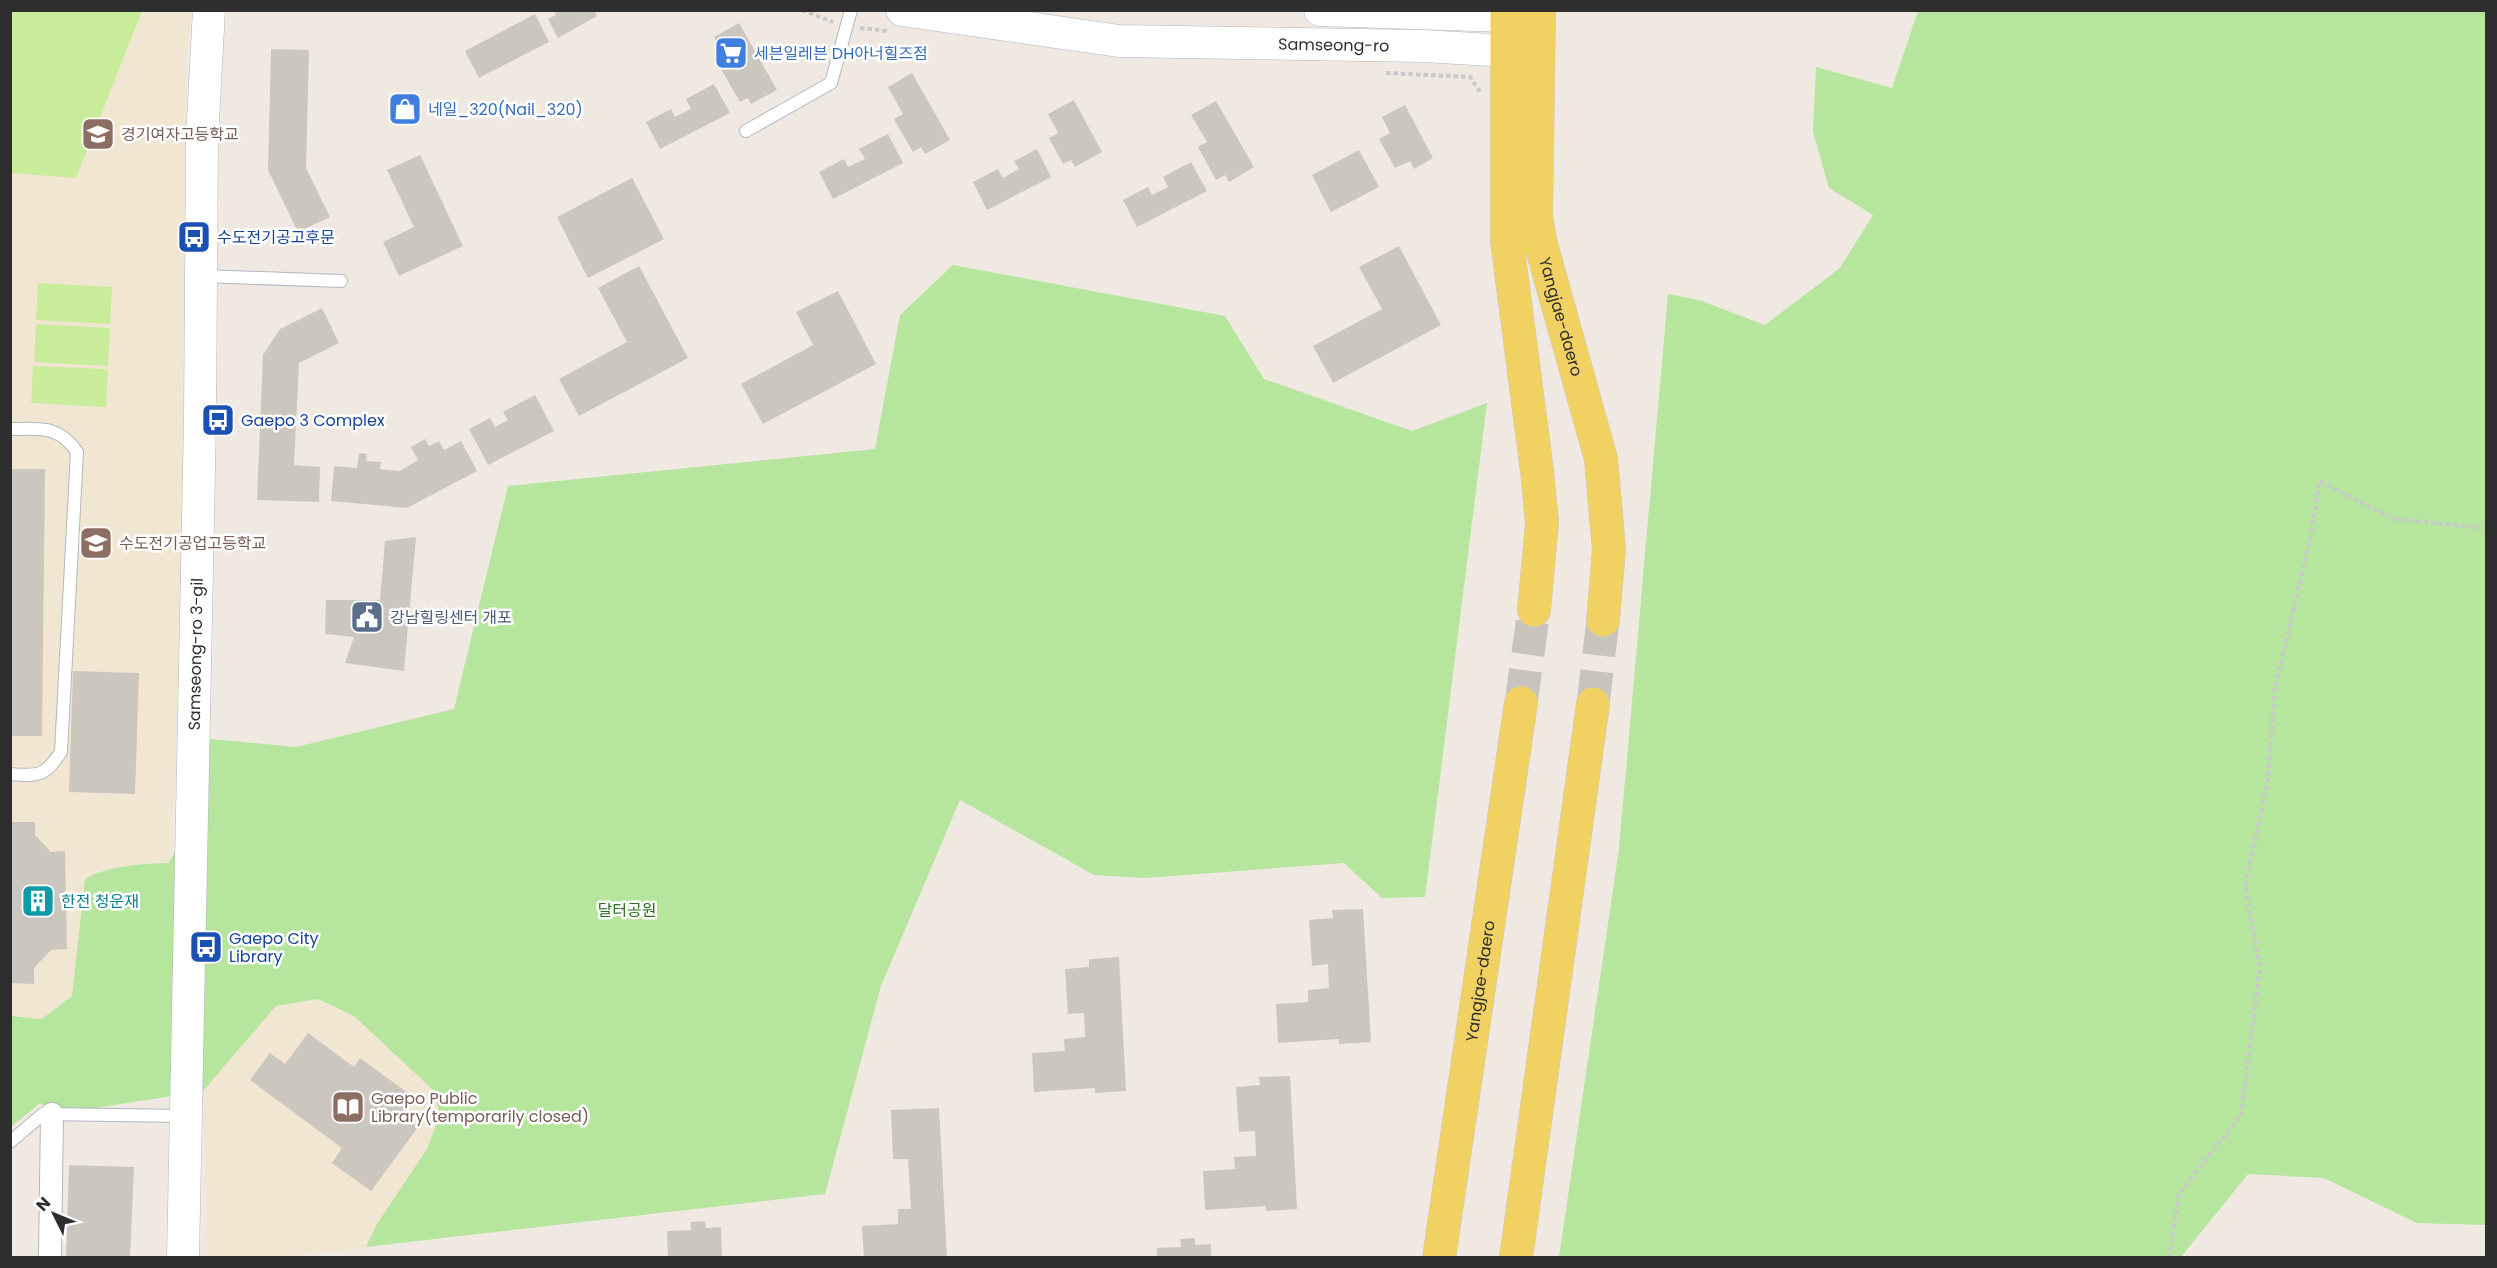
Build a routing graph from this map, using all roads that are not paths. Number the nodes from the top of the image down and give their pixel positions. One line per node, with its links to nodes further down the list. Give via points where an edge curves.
1 (208, 10): 9 (street, Samseong-ro 3-gil)
2 (851, 10): 8 (lane, via 831,83)
3 (902, 10): 7 (street, Samseong-ro, via 1119,41)
4 (1320, 10): 5 (street, Samseong-ro)
5 (1507, 13): 6 (street, Samseong-ro); 7 (main road)
6 (1539, 23): 7 (street); 13 (main road, Yangjae-daero, via 1536,215 1601,459 1609,549)
7 (1508, 51): 12 (main road, via 1507,241 1542,523)
8 (746, 131)
9 (201, 276): 10 (lane); 18 (street, Samseong-ro 3-gil)
10 (341, 281)
11 (10, 429): 16 (lane, via 53,429 77,452 61,752 50,769 33,775)
12 (1534, 609)
13 (1603, 620)
14 (1521, 703): 22 (main road, Yangjae-daero)
15 (1593, 704): 23 (main road)
16 (10, 774)
17 (52, 1114): 18 (lane); 19 (lane, via 35,1119); 20 (street)
18 (187, 1116): 21 (street, Samseong-ro 3-gil)
19 (10, 1142)
20 (50, 1257)
21 (183, 1257)
22 (1439, 1257)
23 (1516, 1257)

